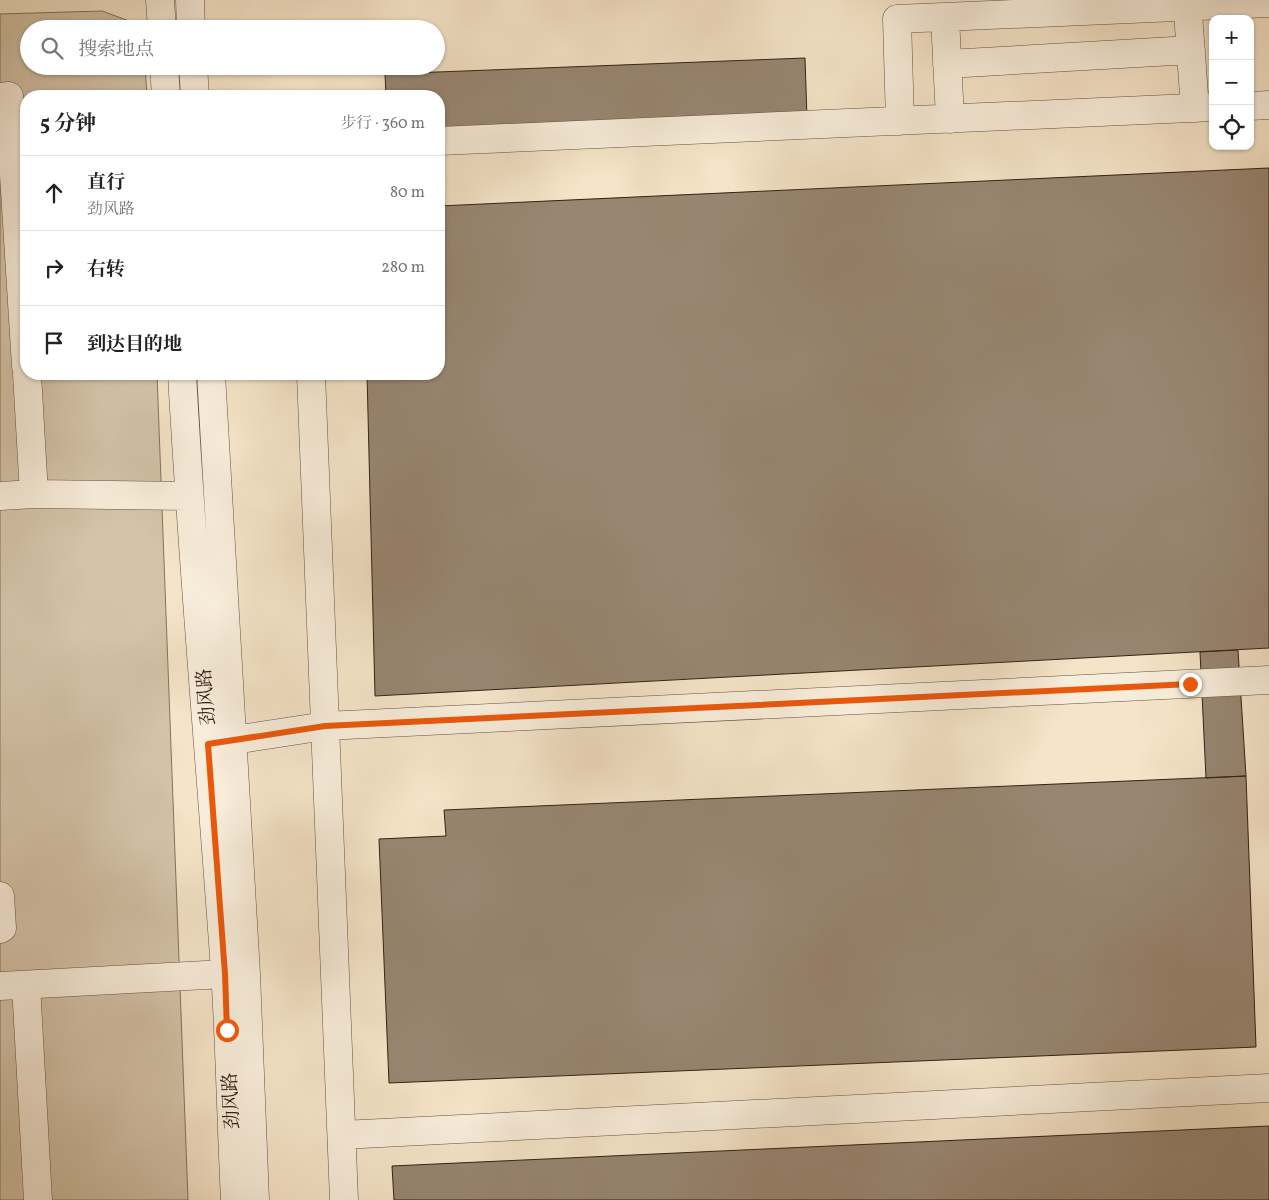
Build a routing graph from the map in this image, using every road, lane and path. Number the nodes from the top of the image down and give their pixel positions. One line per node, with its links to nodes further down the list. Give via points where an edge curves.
1 (160, 0): 6 (street)
2 (190, 0): 7 (street)
3 (1188, 3): 4 (street); 5 (street); 8 (street)
4 (1269, 3)
5 (945, 17): 9 (street); 19 (street, via 897,19)
6 (161, 20)
7 (191, 20)
8 (1191, 50): 9 (street); 17 (street)
9 (947, 64): 18 (street)
10 (165, 75): 12 (street)
11 (194, 75): 13 (street)
12 (166, 90)
13 (195, 90)
14 (0, 96): 21 (street, via 9,96)
15 (1269, 105): 16 (street)
16 (1254, 106)
17 (1204, 108): 18 (street)
18 (950, 119): 19 (street)
19 (900, 121): 20 (street)
20 (445, 141)
21 (20, 271)
22 (27, 380): 26 (street)
23 (182, 380): 28 (street, 劲风路)
24 (211, 380): 31 (street, 劲风路)
25 (310, 380): 30 (street)
26 (34, 494): 27 (street); 28 (street)
27 (0, 496)
28 (188, 496): 31 (street, 劲风路)
29 (1269, 680): 30 (street)
30 (325, 726): 31 (street); 37 (street)
31 (220, 742): 34 (street, 劲风路); 40 (street, 劲风路, via 246,974)
32 (0, 896): 33 (street)
33 (0, 928)
34 (225, 974): 35 (street); 39 (street, 劲风路)
35 (13, 985): 38 (street)
36 (1269, 1088): 37 (street)
37 (342, 1135): 41 (street)
38 (38, 1200)
39 (235, 1200)
40 (255, 1200)
41 (344, 1200)

